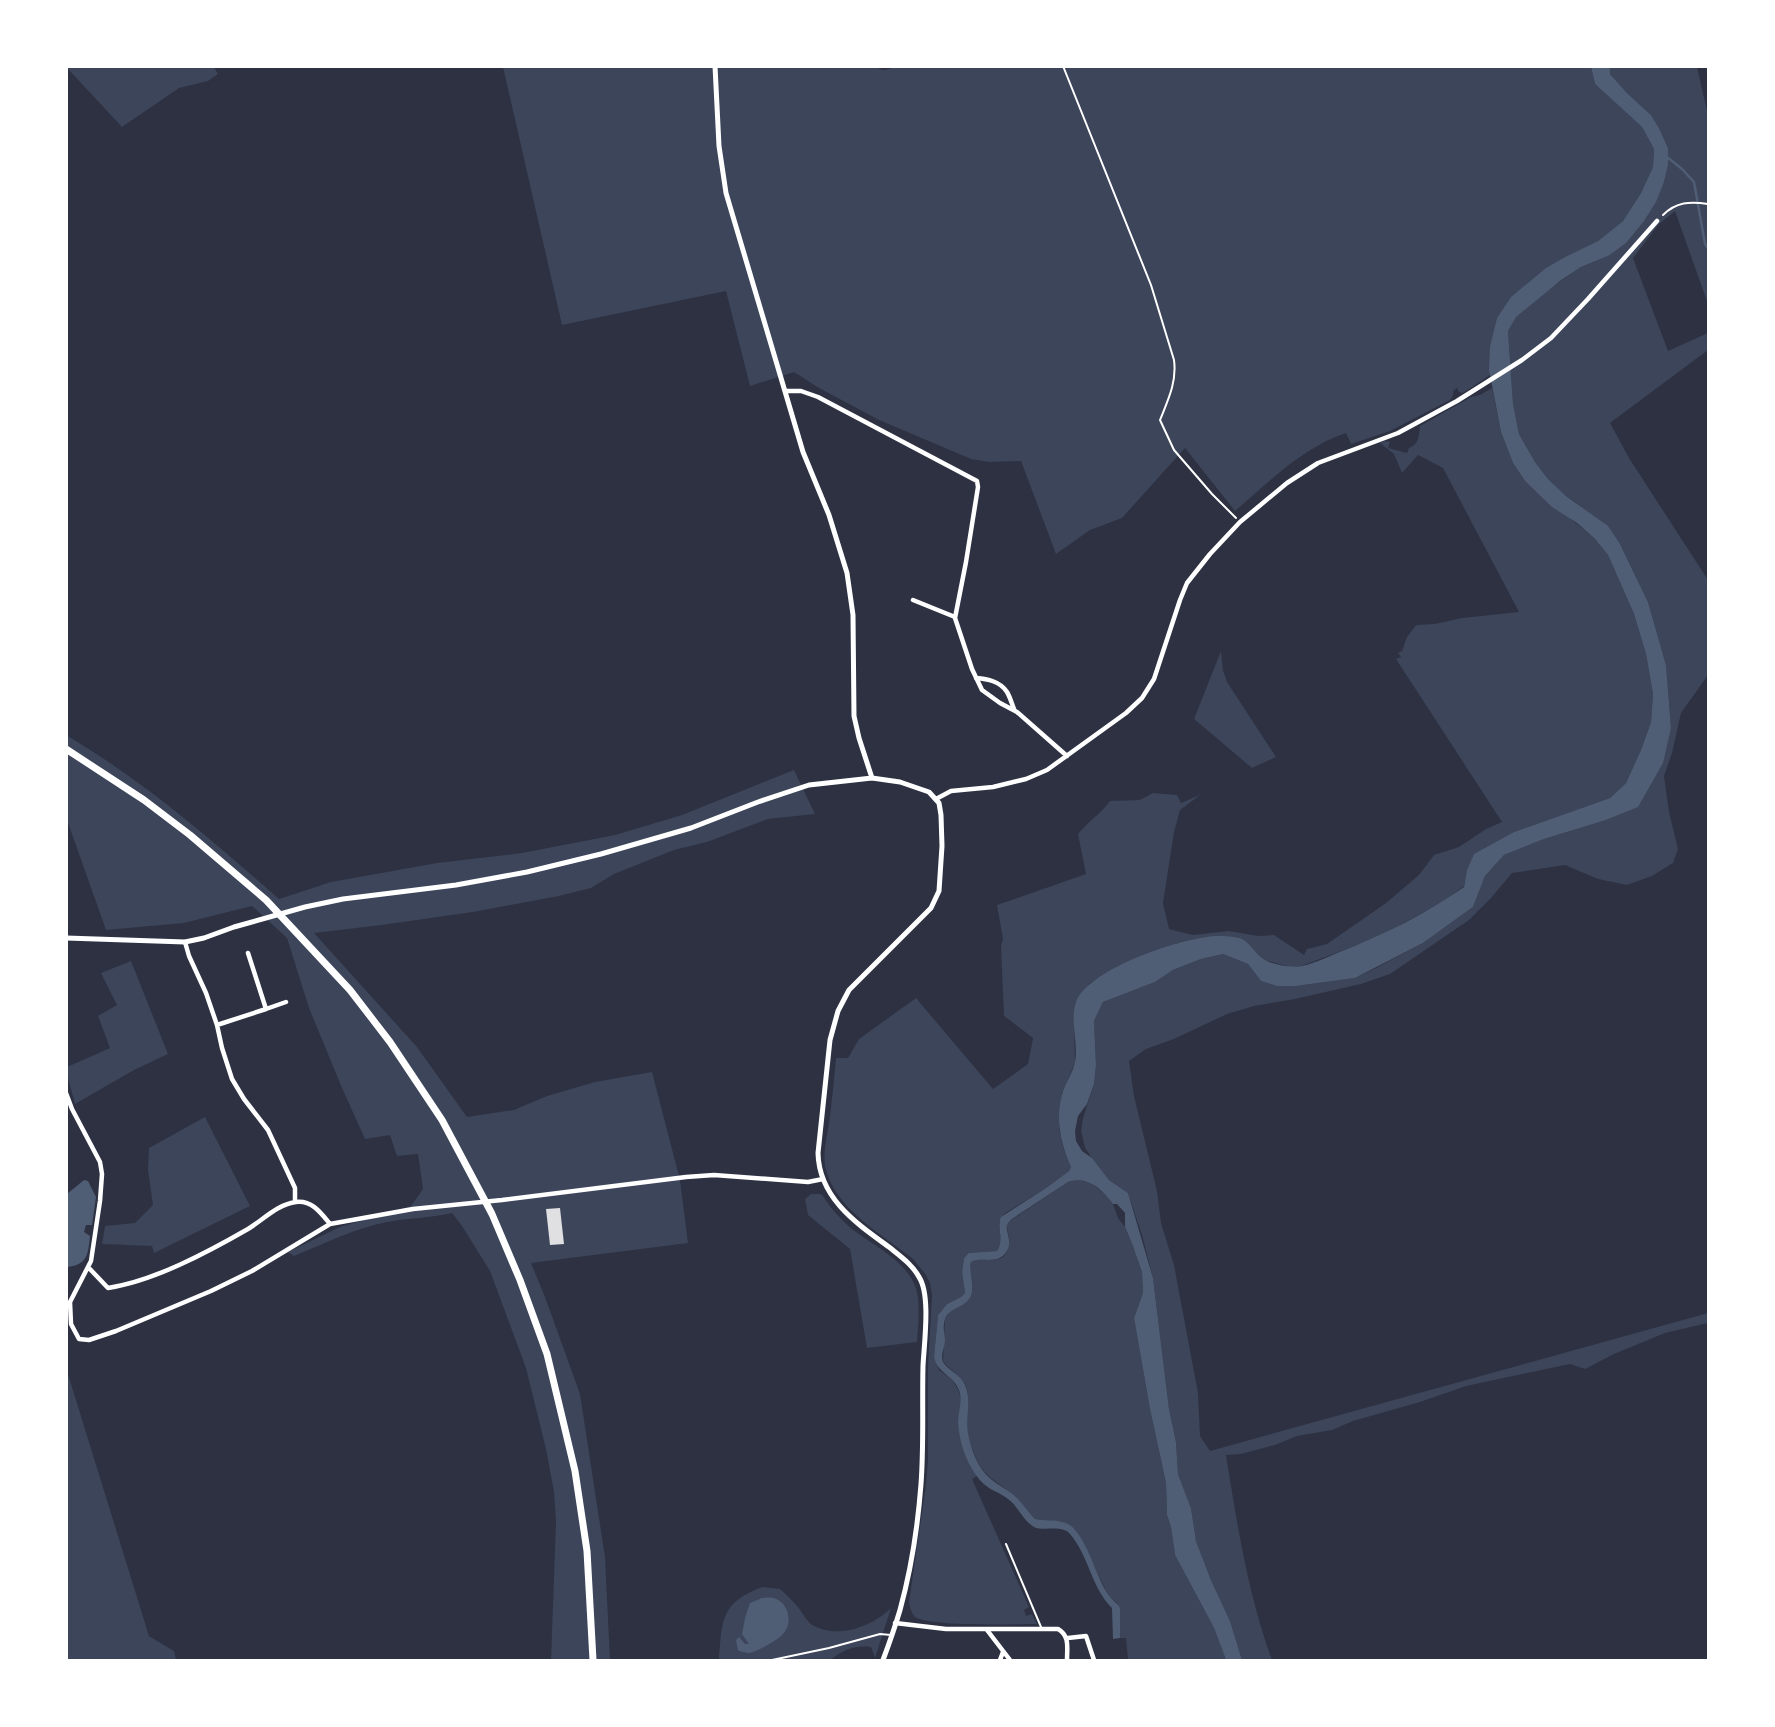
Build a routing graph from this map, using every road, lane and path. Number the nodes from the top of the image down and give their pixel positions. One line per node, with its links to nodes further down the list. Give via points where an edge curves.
1 (715, 66): 5 (street, via 726,193)
2 (1063, 66): 6 (path, via 1152,285 1174,360 1175,383 1160,420 1174,450)
3 (1709, 204): 4 (path, via 1681,203)
4 (1657, 221): 6 (street, via 1588,299 1522,360 1398,433 1318,463)
5 (786, 391): 8 (street, via 818,397 976,481); 13 (street, via 847,573 853,615 854,716)
6 (1240, 522): 12 (street, via 1187,583 1154,679 1142,698)
7 (913, 600): 8 (street)
8 (955, 617): 9 (street)
9 (975, 678): 10 (street, via 982,690); 10 (street, via 999,684)
10 (1017, 712): 12 (street)
11 (66, 749): 33 (highway, via 144,800 266,900 350,990 442,1120 492,1214 547,1354 575,1471 587,1551)
12 (1067, 756): 14 (street, via 1026,779 951,791)
13 (872, 778): 14 (street, via 900,782); 16 (street, via 809,785 691,828 527,872 342,899)
14 (936, 799): 22 (street, via 941,815 940,891 918,923 849,990 833,1024 818,1153)
15 (66, 938): 16 (street)
16 (184, 942): 20 (street)
17 (248, 953): 19 (street)
18 (286, 1002): 19 (street)
19 (266, 1009): 20 (street)
20 (217, 1025): 23 (street, via 232,1079 268,1130 295,1188)
21 (66, 1093): 25 (street, via 102,1174)
22 (823, 1179): 24 (street, via 686,1177 413,1209); 27 (street, via 852,1219 908,1263 921,1279 926,1304 921,1485)
23 (295, 1202): 24 (street, via 315,1206); 25 (street, via 219,1246 127,1286 108,1289)
24 (330, 1224): 25 (street, via 211,1291 89,1340 79,1339 71,1324 70,1301)
25 (88, 1266)
26 (1006, 1544): 28 (lane)
27 (895, 1623): 29 (street); 30 (street)
28 (1041, 1628): 29 (street); 31 (street, via 1058,1629)
29 (987, 1630): 32 (street)
30 (892, 1635): 34 (lane, via 880,1634); 35 (street)
31 (1068, 1638): 38 (street); 39 (street, via 1086,1636)
32 (1003, 1653): 36 (street); 37 (street)
33 (593, 1661)
34 (772, 1661)
35 (883, 1661)
36 (1000, 1661)
37 (1010, 1661)
38 (1067, 1661)
39 (1094, 1661)

